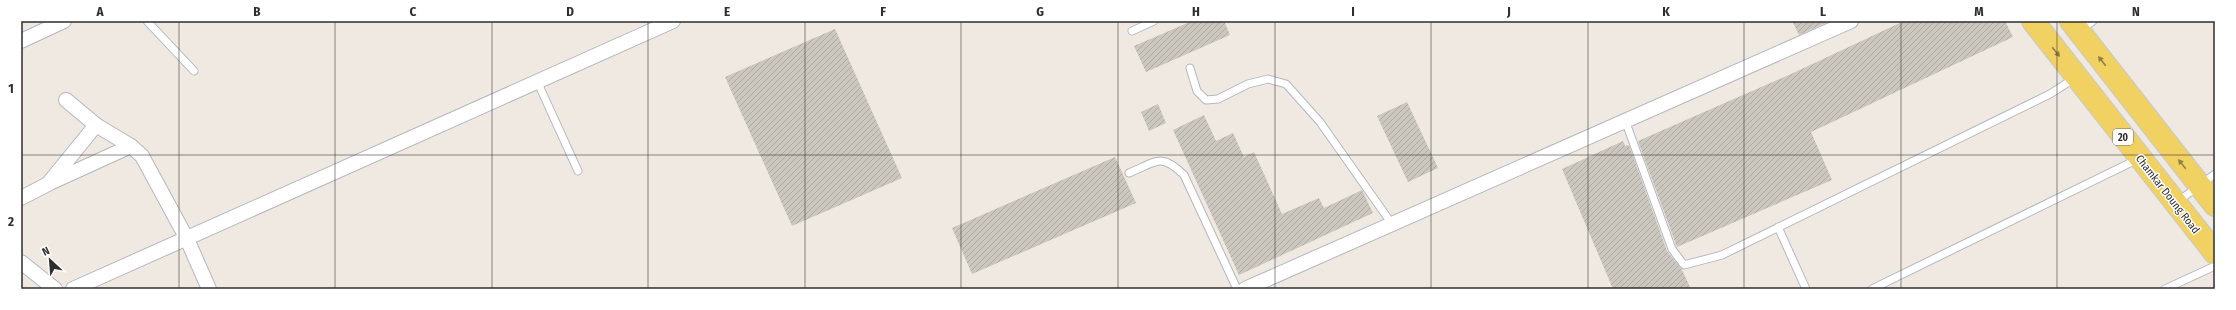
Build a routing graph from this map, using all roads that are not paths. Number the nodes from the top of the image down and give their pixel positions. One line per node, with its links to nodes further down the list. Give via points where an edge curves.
1 (64, 21): 9 (street)
2 (146, 21): 11 (lane)
3 (673, 21): 13 (street)
4 (1154, 21): 8 (lane)
5 (1851, 21): 15 (street)
6 (2032, 21): 12 (main road, Chamkar Doung Road / 20, one-way to 12)
7 (2081, 25): 21 (main road, one-way to 7)
8 (1132, 31)
9 (21, 41)
10 (1190, 68): 26 (lane, via 1197,91 1206,100 1218,98 1268,78 1286,84 1320,122)
11 (194, 71)
12 (2076, 77): 18 (main road, Chamkar Doung Road / 20); 27 (lane, via 2050,94)
13 (537, 81): 19 (lane); 28 (street)
14 (66, 100): 16 (street)
15 (1625, 120): 26 (street); 27 (lane, via 1672,249 1684,265 1722,255)
16 (96, 125): 17 (street); 22 (street)
17 (130, 146): 22 (street); 28 (street, via 142,156)
18 (2140, 158): 24 (main road, Chamkar Doung Road / 20); 38 (lane)
19 (578, 171)
20 (1129, 173): 35 (lane, via 1162,160 1172,163 1184,175)
21 (2207, 180): 24 (lane); 25 (main road)
22 (48, 184): 23 (street)
23 (21, 198)
24 (2176, 203): 29 (main road, Chamkar Doung Road / 20)
25 (2215, 205)
26 (1392, 224): 36 (street)
27 (1778, 227): 37 (lane)
28 (188, 239): 33 (street); 34 (street)
29 (2215, 253)
30 (21, 262): 32 (street)
31 (2215, 266): 39 (lane)
32 (55, 289)
33 (73, 289)
34 (209, 289)
35 (1237, 289)
36 (1245, 289)
37 (1806, 289)
38 (1872, 289)
39 (2165, 289)

